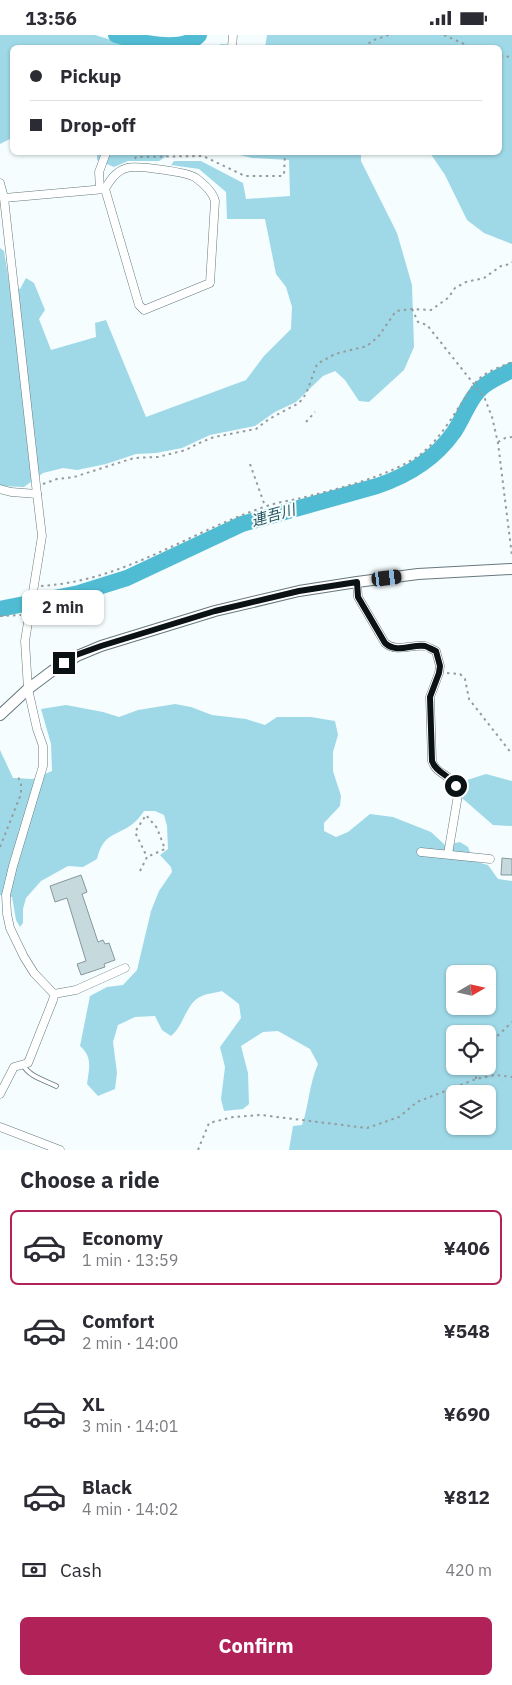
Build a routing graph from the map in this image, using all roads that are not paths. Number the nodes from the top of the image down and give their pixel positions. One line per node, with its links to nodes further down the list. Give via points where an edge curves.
1 (105, 155): 3 (street, via 99,172)
2 (0, 183): 4 (street)
3 (103, 189): 3 (street, via 139,305 144,310 210,283 215,201 214,194 195,177 126,168 112,177); 4 (street)
4 (4, 198): 5 (street)
5 (3, 220): 7 (street)
6 (0, 489): 7 (street)
7 (37, 494): 10 (street, via 42,536 24,641)
8 (512, 569): 9 (street, via 418,574)
9 (357, 582): 10 (street, via 224,608 101,646 76,655); 13 (street, via 358,597 389,647 424,646 436,651 440,666 430,697 432,761 434,767 453,780 458,795)
10 (28, 689): 11 (street); 15 (street, via 44,753 43,766 12,866)
11 (0, 715)
12 (422, 852): 13 (street)
13 (448, 854): 14 (street)
14 (490, 859)
15 (3, 915): 17 (street, via 34,973)
16 (125, 968): 17 (street, via 76,990)
17 (54, 993): 18 (street, via 28,1063)
18 (23, 1065): 19 (lane, via 33,1075); 20 (street, via 11,1070)
19 (56, 1085)
20 (0, 1094)
21 (0, 1127): 22 (street)
22 (60, 1150)

